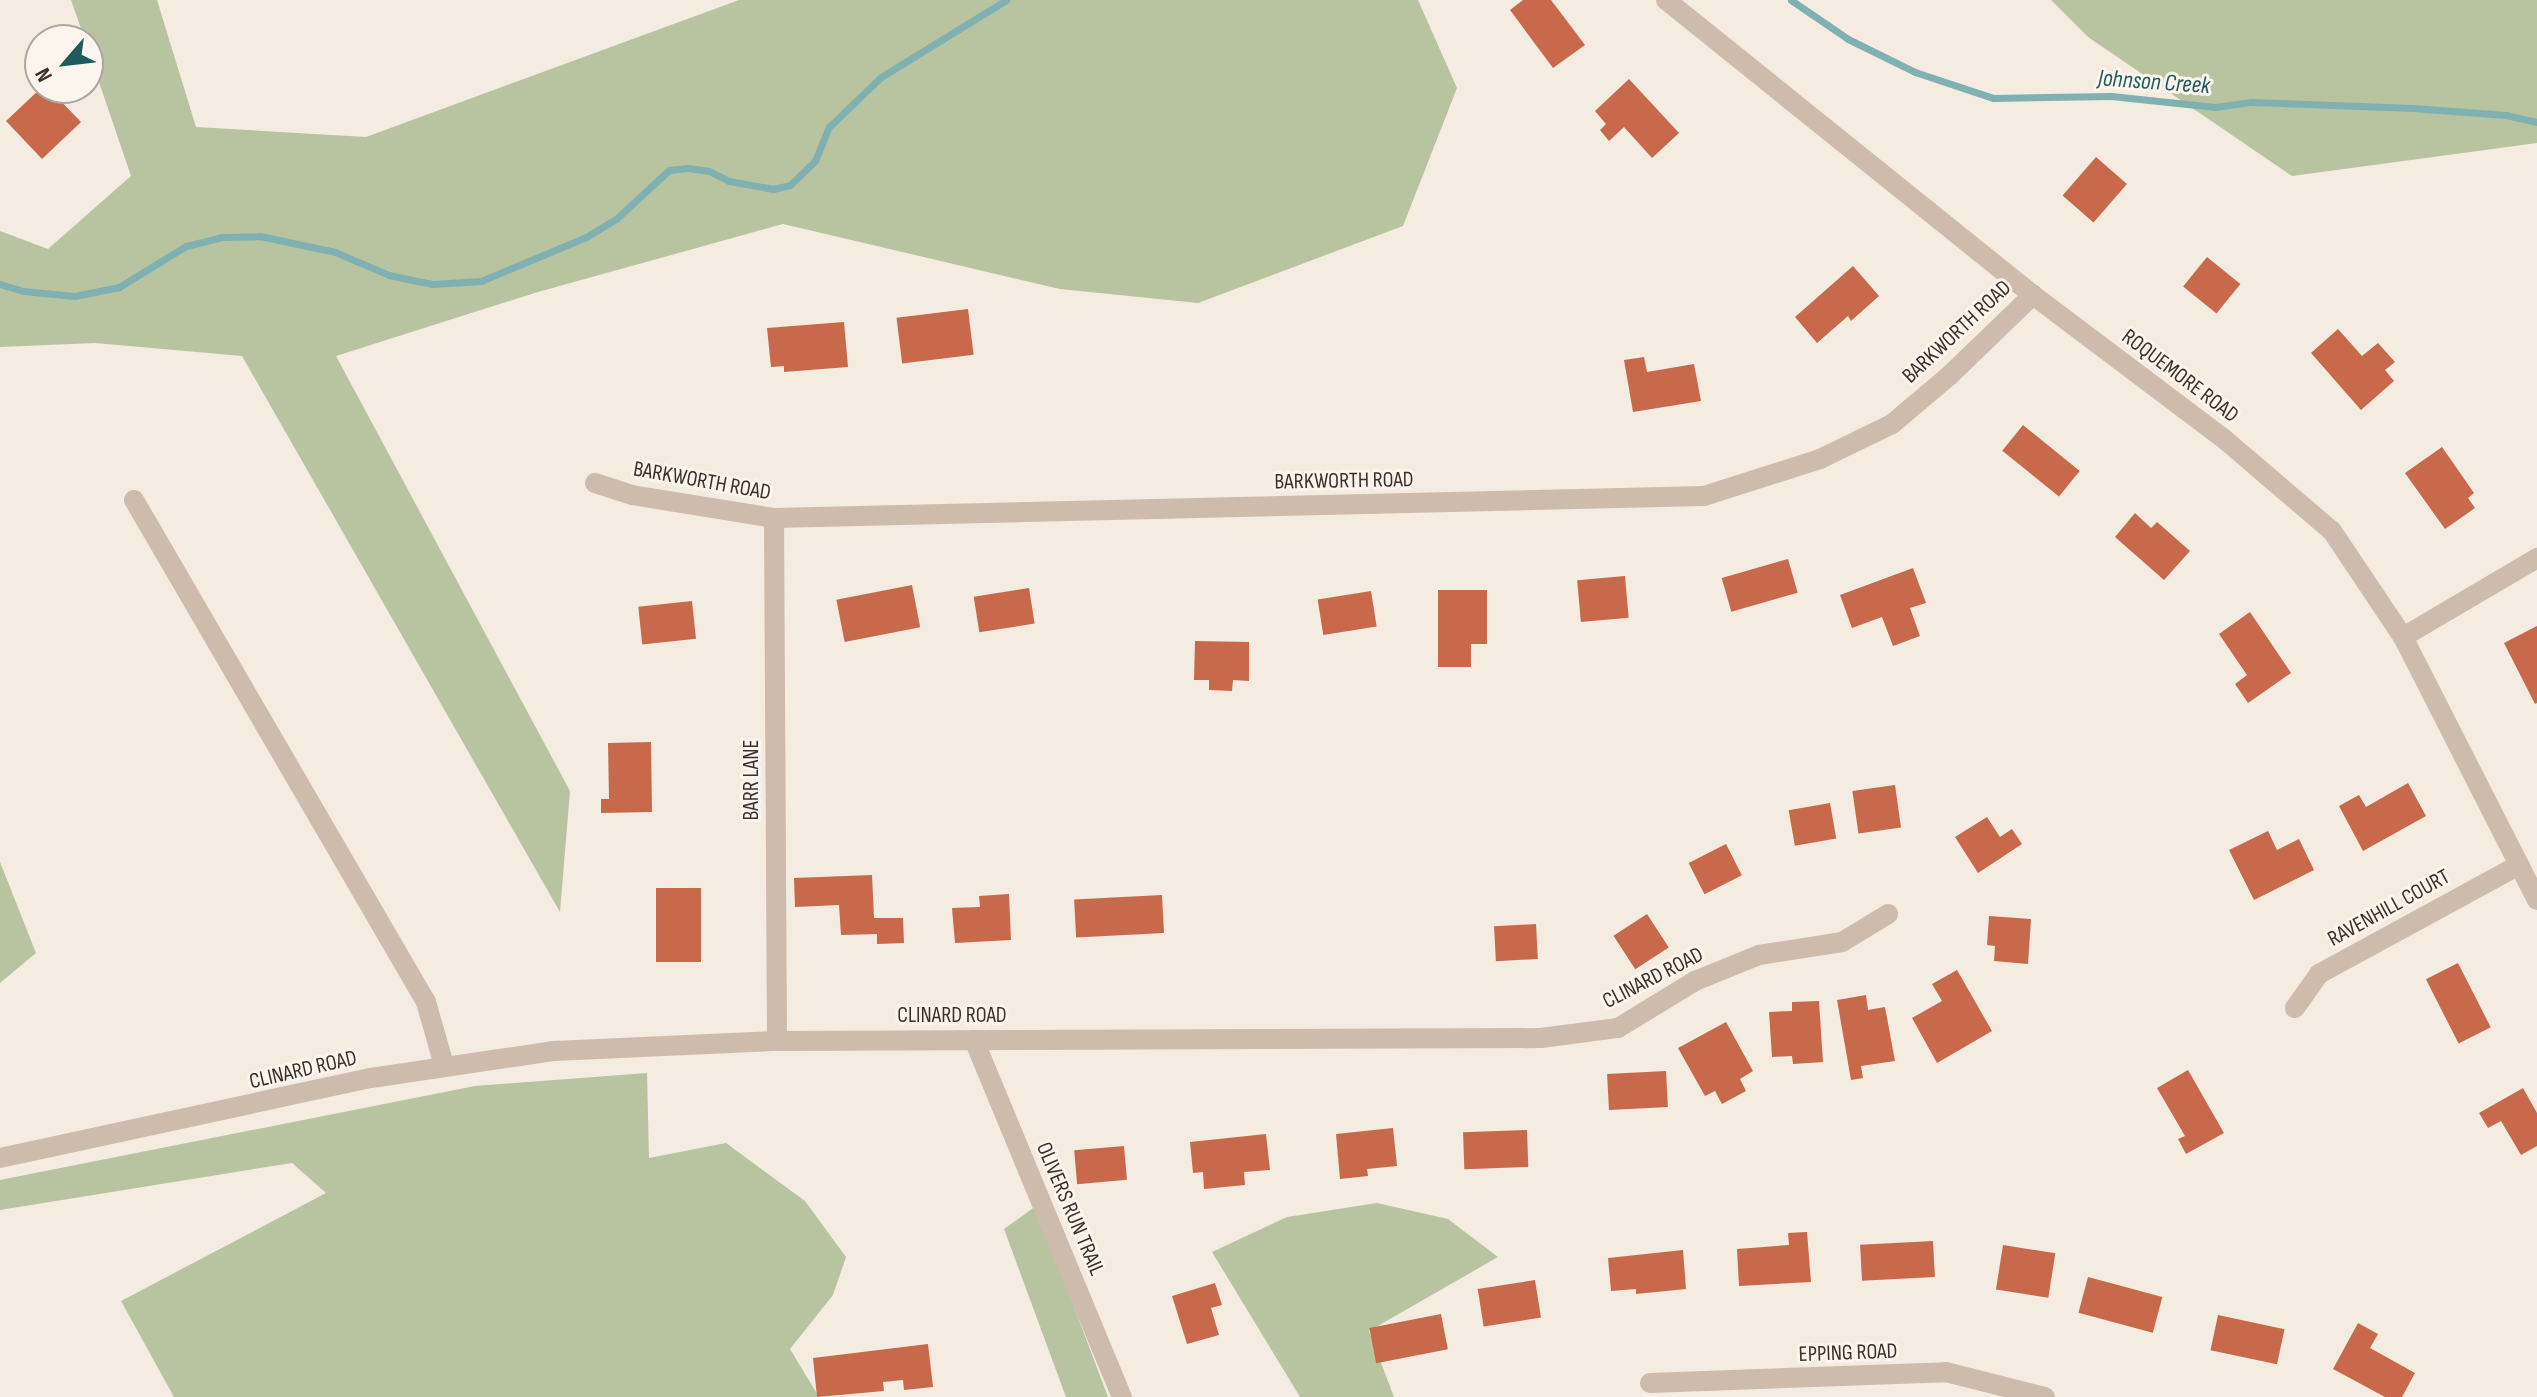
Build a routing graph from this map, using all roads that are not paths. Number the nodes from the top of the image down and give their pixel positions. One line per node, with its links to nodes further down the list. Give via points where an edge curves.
1 (1666, 0): 2 (street, ROQUEMORE ROAD)
2 (2033, 295): 5 (street, BARKWORTH ROAD, via 1892,424 1820,459 1704,496); 7 (street, ROQUEMORE ROAD, via 2223,438 2332,531)
3 (595, 483): 5 (street, BARKWORTH ROAD, via 632,495)
4 (134, 500): 14 (street, via 426,1002)
5 (774, 518): 13 (street, BARR LANE)
6 (2537, 558): 7 (street)
7 (2403, 637): 8 (street, ROQUEMORE ROAD)
8 (2519, 865): 9 (street, ROQUEMORE ROAD); 11 (street, RAVENHILL COURT, via 2319,974)
9 (2537, 900)
10 (1888, 914): 12 (street, CLINARD ROAD, via 1842,942 1759,955 1695,981 1618,1028 1541,1038)
11 (2295, 1008)
12 (974, 1040): 13 (street, CLINARD ROAD); 18 (street, OLIVERS RUN TRAIL)
13 (777, 1041): 14 (street, CLINARD ROAD, via 554,1051)
14 (444, 1065): 15 (street, CLINARD ROAD)
15 (0, 1158)
16 (1650, 1383): 17 (street, EPPING ROAD)
17 (1816, 1388): 19 (street, EPPING ROAD, via 1946,1372)
18 (1122, 1397)
19 (2045, 1397)

